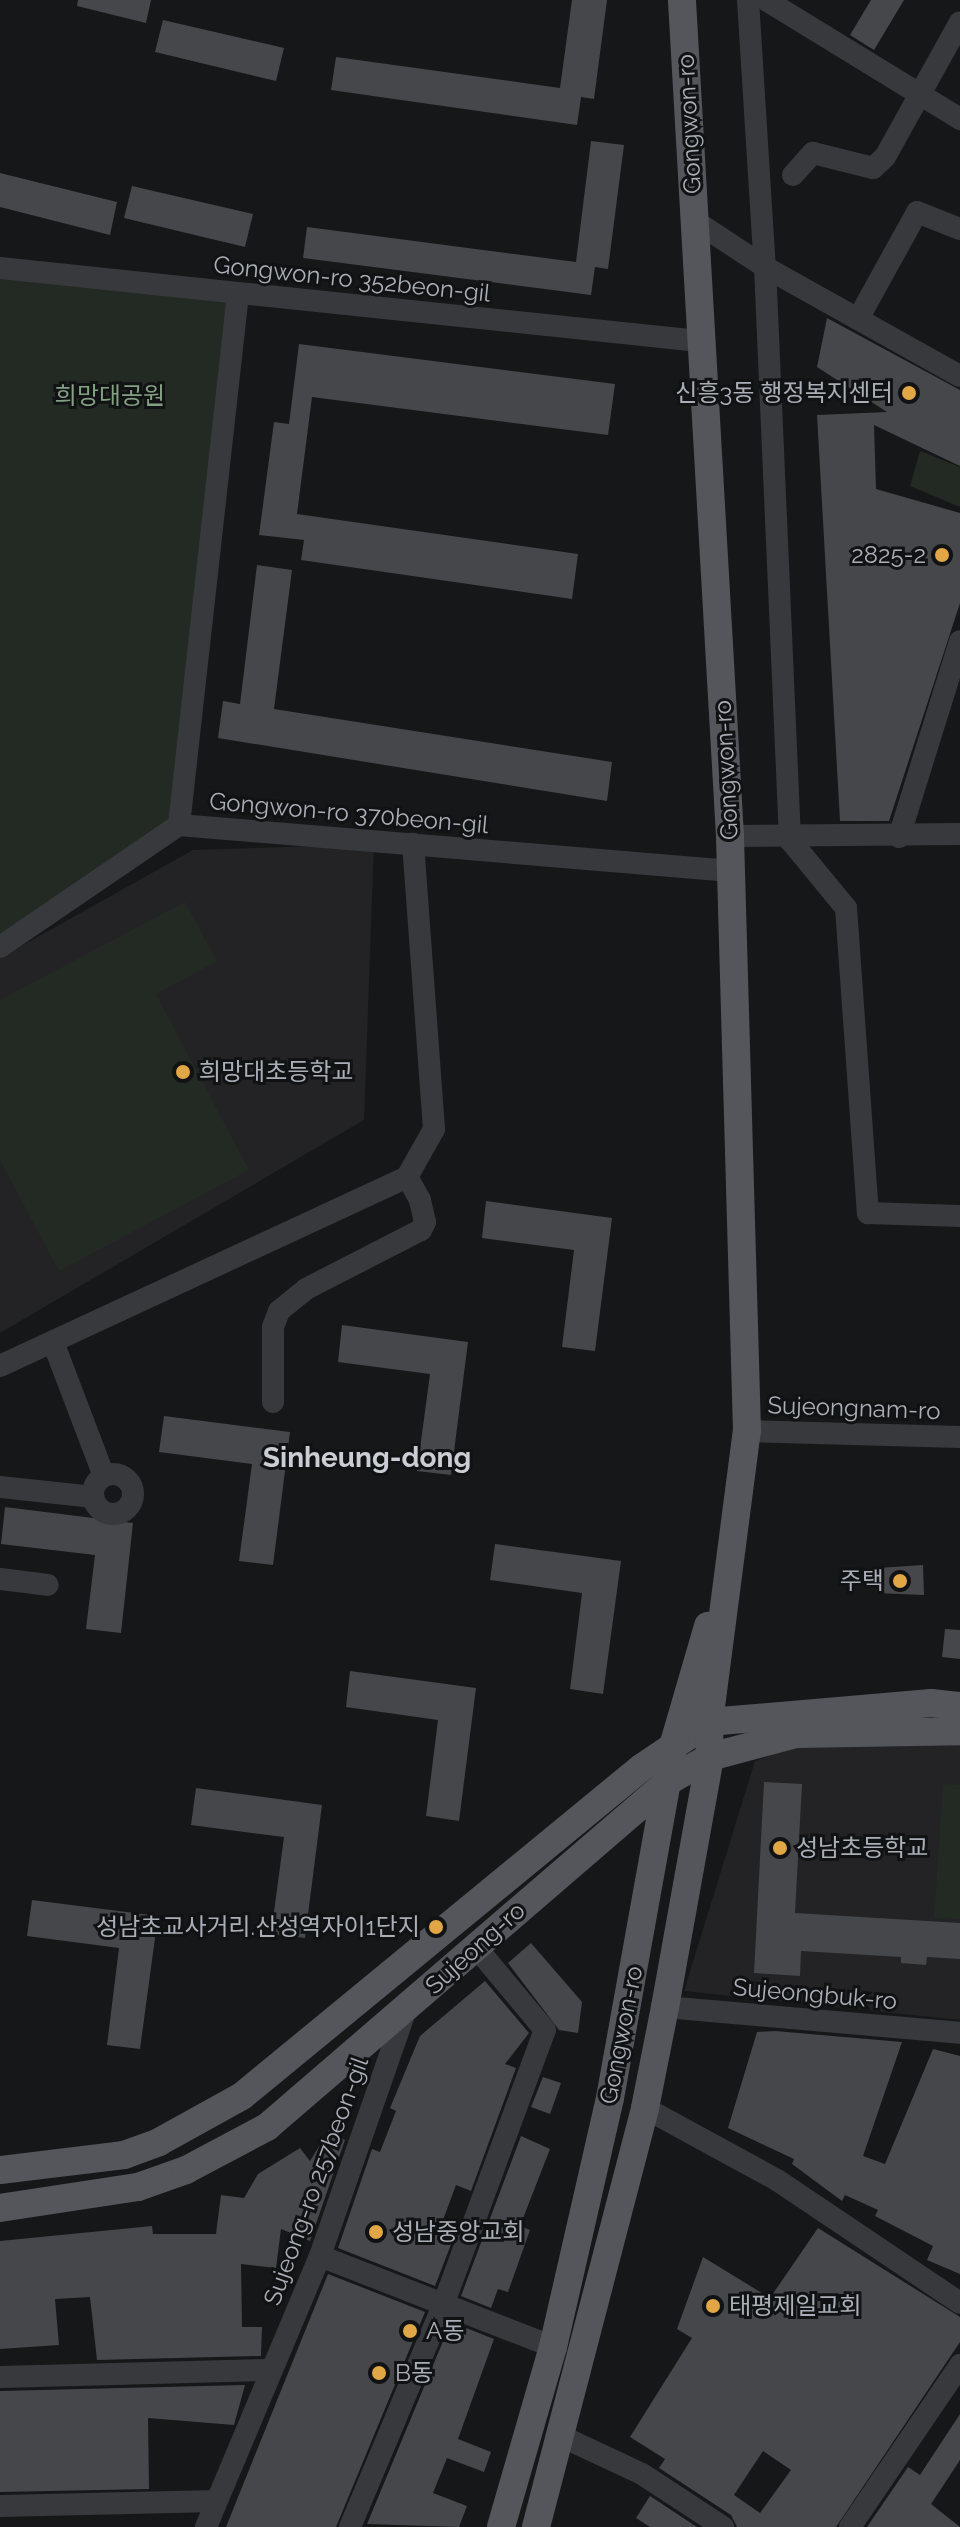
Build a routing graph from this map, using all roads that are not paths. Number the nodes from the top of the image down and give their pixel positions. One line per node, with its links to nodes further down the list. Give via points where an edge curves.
1 (682, 0): 8 (main road, Gongwon-ro)
2 (748, 0): 10 (street)
3 (766, 0): 5 (street)
4 (960, 22): 5 (street)
5 (918, 95): 6 (street); 7 (street, via 885,157 873,168 813,153)
6 (960, 119)
7 (793, 175)
8 (695, 221): 10 (street); 14 (main road, Gongwon-ro)
9 (960, 229): 13 (street, via 940,216 917,212)
10 (765, 267): 13 (street); 21 (street)
11 (0, 268): 12 (street, Gongwon-ro 352beon-gil)
12 (238, 294): 14 (street, Gongwon-ro 352beon-gil); 17 (street)
13 (858, 319): 15 (street)
14 (699, 341): 19 (main road, Gongwon-ro)
15 (960, 376)
16 (960, 641): 20 (street)
17 (179, 825): 22 (street, Gongwon-ro 370beon-gil); 24 (street, Gongwon-ro 370beon-gil)
18 (960, 834): 20 (street)
19 (730, 836): 21 (street); 23 (main road, Gongwon-ro)
20 (899, 837): 21 (street)
21 (790, 840): 26 (street, via 846,908 868,1213)
22 (413, 844): 23 (street, Gongwon-ro 370beon-gil); 25 (street, via 434,1129)
23 (731, 871): 30 (main road, Gongwon-ro)
24 (0, 947)
25 (407, 1177): 27 (street); 29 (street, via 420,1200 425,1222 421,1230 306,1289 279,1311 273,1327)
26 (960, 1216)
27 (53, 1342): 28 (street); 32 (street)
28 (0, 1366)
29 (273, 1402)
30 (747, 1431): 31 (street, Sujeongnam-ro); 35 (main road, Gongwon-ro)
31 (960, 1437)
32 (104, 1476): 34 (street); 34 (street, via 124,1477 132,1487 132,1500 124,1511 111,1514)
33 (0, 1487): 34 (street)
34 (93, 1497)
35 (733, 1541): 39 (main road, Gongwon-ro); 41 (main road, Gongwon-ro)
36 (0, 1579): 37 (street)
37 (48, 1585)
38 (960, 1706): 39 (main road, Sujeong-ro, via 931,1703)
39 (709, 1722): 41 (main road, Sujeong-ro); 42 (main road, Gongwon-ro)
40 (960, 1731): 42 (main road, Sujeong-ro, via 796,1734)
41 (674, 1743): 43 (main road, Gongwon-ro); 49 (main road, Sujeong-ro, via 242,2096 159,2142 124,2155)
42 (710, 1757): 43 (main road, Sujeong-ro); 45 (main road, Gongwon-ro)
43 (669, 1781): 44 (main road, Sujeong-ro); 54 (main road, Gongwon-ro, via 610,2098)
44 (475, 1946): 46 (main road, Sujeong-ro); 53 (street, via 545,2030)
45 (665, 2007): 47 (street, Sujeongbuk-ro); 48 (main road, Gongwon-ro)
46 (406, 2009): 50 (main road, Sujeong-ro, via 267,2127 211,2158 138,2187); 51 (street, Sujeong-ro 257beon-gil)
47 (960, 2033)
48 (645, 2108): 52 (street, via 777,2180); 58 (main road, Gongwon-ro)
49 (0, 2170)
50 (0, 2208)
51 (320, 2256): 53 (street); 55 (street, Sujeong-ro 257beon-gil)
52 (960, 2303)
53 (442, 2308): 54 (street); 62 (street)
54 (553, 2347): 63 (main road, Gongwon-ro)
55 (270, 2370): 56 (street); 59 (street, Sujeong-ro 257beon-gil)
56 (0, 2377)
57 (956, 2378): 66 (street)
58 (563, 2437): 64 (main road, Gongwon-ro); 65 (street, via 642,2474)
59 (216, 2501): 60 (street); 61 (street, Sujeong-ro 257beon-gil)
60 (0, 2506)
61 (206, 2527)
62 (350, 2527)
63 (501, 2527)
64 (536, 2527)
65 (723, 2527)
66 (850, 2527)

